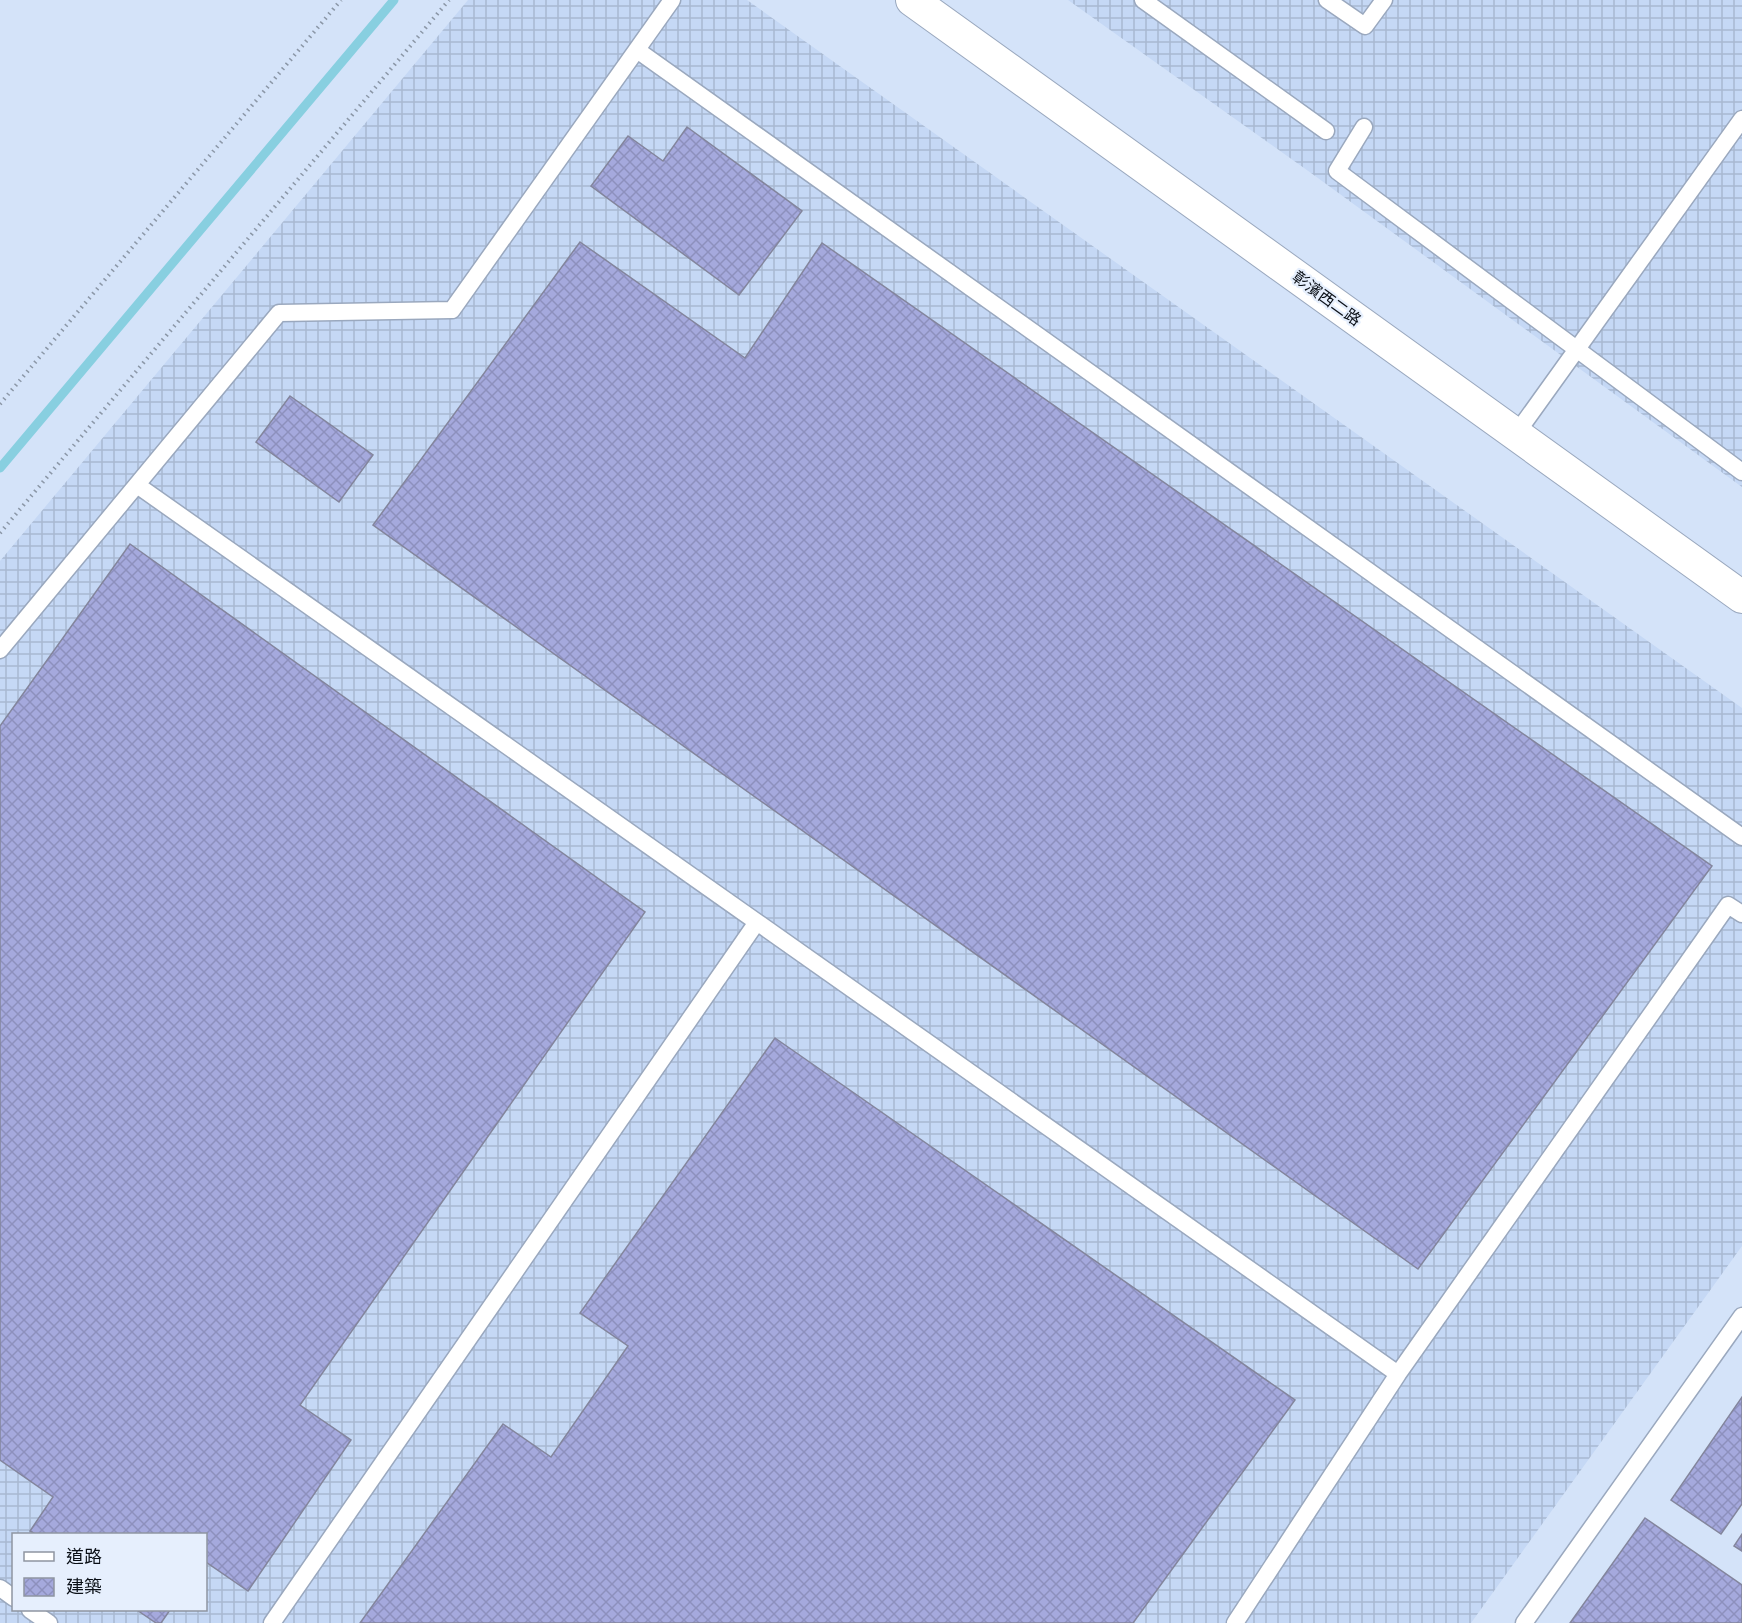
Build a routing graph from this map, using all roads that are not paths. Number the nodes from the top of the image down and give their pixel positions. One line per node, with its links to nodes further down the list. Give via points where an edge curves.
1 (672, 0): 6 (lane)
2 (912, 0): 11 (street, 彰濱西二路)
3 (1143, 0): 9 (lane)
4 (1327, 0): 5 (lane, via 1365,26)
5 (1384, 0)
6 (636, 50): 13 (lane, via 452,310 279,313); 16 (lane)
7 (1742, 119): 10 (lane)
8 (1364, 127): 10 (lane, via 1337,171)
9 (1326, 131)
10 (1577, 348): 11 (lane); 12 (lane)
11 (1516, 434): 14 (street, 彰濱西二路)
12 (1742, 472)
13 (137, 485): 15 (lane); 18 (lane)
14 (1742, 597)
15 (0, 650)
16 (1742, 837)
17 (1742, 914): 20 (lane, via 1728,905)
18 (757, 922): 20 (lane); 23 (lane)
19 (1742, 1316): 25 (lane)
20 (1398, 1374): 24 (lane)
21 (31, 1611): 22 (lane)
22 (49, 1623)
23 (272, 1623)
24 (1235, 1623)
25 (1524, 1623)

